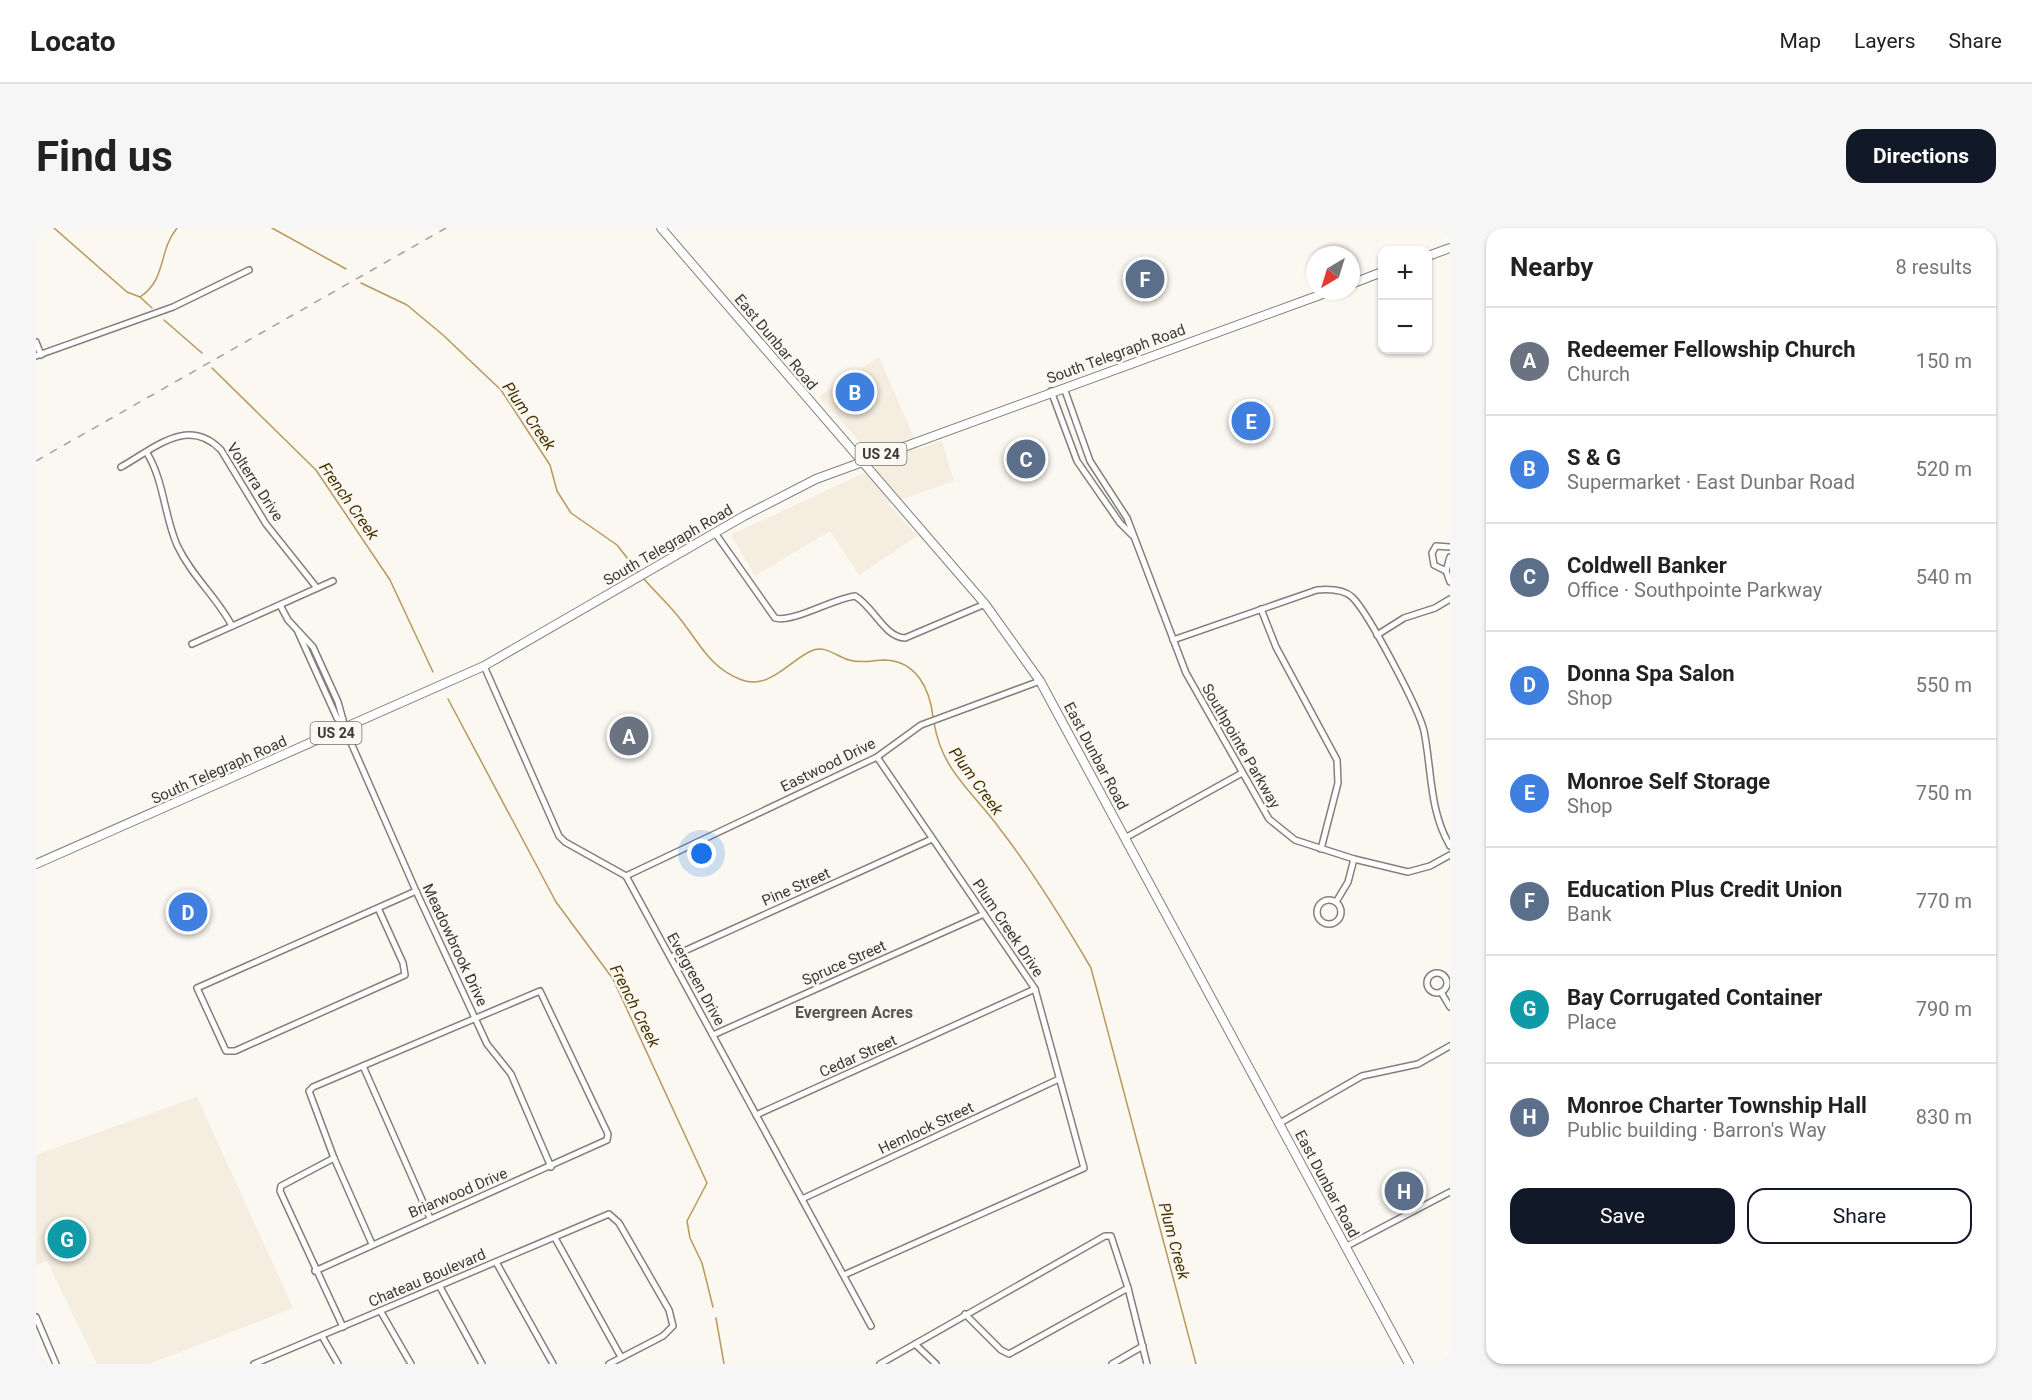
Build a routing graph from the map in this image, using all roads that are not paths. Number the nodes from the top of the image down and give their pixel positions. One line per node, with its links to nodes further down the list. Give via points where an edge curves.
1 (661, 228): 13 (street, East Dunbar Road)
2 (1450, 248): 3 (main road)
3 (1432, 255)
4 (249, 270): 9 (street, via 173,307)
5 (1378, 274): 6 (main road)
6 (1360, 281)
7 (1306, 300): 10 (main road, South Telegraph Road / US 24)
8 (36, 342): 9 (street)
9 (38, 355)
10 (1063, 387): 11 (main road, South Telegraph Road / US 24); 16 (street, Southpointe Parkway, via 1090,461 1127,518)
11 (1051, 392): 13 (main road, South Telegraph Road / US 24); 16 (street, Southpointe Parkway, via 1077,461)
12 (147, 453): 14 (street, Volterra Drive); 22 (street, Volterra Drive, via 181,435 192,433 211,440 266,524); 27 (street, via 157,468 177,545 197,581)
13 (860, 461): 15 (main road, South Telegraph Road / US 24, via 773,500); 24 (street, East Dunbar Road)
14 (122, 466)
15 (715, 533): 24 (street, via 775,618 785,619 855,596 871,607 890,633 905,638); 31 (main road, South Telegraph Road / US 24)
16 (1133, 536): 29 (street, Southpointe Parkway)
17 (1450, 546): 19 (street, via 1436,546 1432,553 1434,565)
18 (1450, 557): 19 (street)
19 (1446, 571): 21 (street)
20 (333, 580): 22 (street)
21 (1450, 582)
22 (317, 588): 25 (street)
23 (1450, 599): 28 (street, via 1404,618)
24 (985, 604): 32 (street, East Dunbar Road)
25 (280, 605): 27 (street); 33 (street, Meadowbrook Drive, via 313,647 338,702)
26 (1261, 609): 28 (street, via 1317,590 1339,591 1352,597); 29 (street); 39 (street, via 1276,647 1337,760 1338,783)
27 (232, 626): 30 (street)
28 (1377, 635): 38 (street, via 1423,729 1434,810)
29 (1173, 640): 35 (street, Southpointe Parkway, via 1186,673)
30 (192, 644)
31 (484, 666): 33 (main road, South Telegraph Road / US 24); 43 (street, via 558,836)
32 (1040, 681): 34 (street, Eastwood Drive, via 929,721); 36 (street, East Dunbar Road)
33 (345, 729): 42 (main road, South Telegraph Road / US 24); 44 (street, Meadowbrook Drive)
34 (877, 757): 37 (street, Plum Creek Drive); 43 (street, Eastwood Drive)
35 (1242, 773): 36 (street); 39 (street, Southpointe Parkway, via 1277,827 1295,840)
36 (1125, 838): 58 (street, East Dunbar Road)
37 (932, 839): 47 (street, Plum Creek Drive); 48 (street, Pine Street)
38 (1450, 846)
39 (1321, 849): 41 (street, Southpointe Parkway)
40 (1450, 855): 41 (street, Southpointe Parkway, via 1408,872)
41 (1354, 859): 45 (street, via 1348,882)
42 (36, 864)
43 (626, 876): 48 (street, Evergreen Drive)
44 (416, 891): 46 (street); 52 (street, Meadowbrook Drive)
45 (1336, 902): 45 (street, via 1320,904 1317,916 1322,922 1333,924 1339,920 1341,908)
46 (378, 908): 46 (street, via 405,975 235,1051 226,1051 197,988)
47 (984, 914): 49 (street, Plum Creek Drive); 53 (street, Spruce Street)
48 (671, 957): 53 (street, Evergreen Drive)
49 (1035, 989): 56 (street, Plum Creek Drive); 57 (street, Cedar Street)
50 (1441, 992): 51 (street)
51 (1450, 1007)
52 (475, 1016): 55 (street); 60 (street, Meadowbrook Drive, via 487,1044 511,1074); 60 (street, Briarwood Drive, via 534,992 540,991 546,999 608,1137 602,1144)
53 (713, 1035): 57 (street, Evergreen Drive)
54 (1450, 1046): 58 (street, via 1418,1064 1362,1076)
55 (363, 1066): 59 (street, via 309,1091); 63 (street)
56 (1059, 1079): 62 (street, Hemlock Street); 69 (street, Plum Creek Drive, via 1084,1168)
57 (756, 1115): 62 (street, Evergreen Drive)
58 (1280, 1123): 66 (street, East Dunbar Road)
59 (334, 1158): 65 (street); 68 (street, via 281,1186)
60 (551, 1167): 63 (street, Briarwood Drive)
61 (1450, 1192): 66 (street)
62 (802, 1199): 69 (street, Evergreen Drive)
63 (430, 1218): 65 (street, Briarwood Drive)
64 (555, 1238): 67 (street, Chateau Boulevard); 81 (street); 81 (street, Chateau Boulevard, via 609,1214 619,1223 669,1310 674,1326 663,1336)
65 (372, 1244): 68 (street, Briarwood Drive)
66 (1345, 1246): 96 (street, East Dunbar Road)
67 (496, 1262): 70 (street, Chateau Boulevard); 90 (street)
68 (315, 1271): 76 (street)
69 (844, 1275): 75 (street, Evergreen Drive)
70 (440, 1287): 72 (street, Chateau Boulevard); 89 (street)
71 (1128, 1288): 73 (street, via 1009,1354); 73 (street, via 1111,1236 1097,1240); 79 (street)
72 (381, 1312): 76 (street, Chateau Boulevard); 88 (street)
73 (965, 1314): 78 (street)
74 (36, 1317): 84 (street)
75 (871, 1326)
76 (343, 1327): 77 (street, Chateau Boulevard)
77 (322, 1336): 80 (street, Chateau Boulevard); 87 (street)
78 (915, 1344): 92 (street); 93 (street)
79 (1143, 1346): 94 (street); 95 (street)
80 (269, 1357): 85 (street, Chateau Boulevard); 86 (street)
81 (621, 1357): 91 (street)
82 (36, 1360): 83 (street)
83 (41, 1364)
84 (56, 1364)
85 (254, 1364)
86 (273, 1364)
87 (338, 1364)
88 (411, 1364)
89 (482, 1364)
90 (553, 1364)
91 (609, 1364)
92 (880, 1364)
93 (936, 1364)
94 (1112, 1364)
95 (1148, 1364)
96 (1408, 1364)

